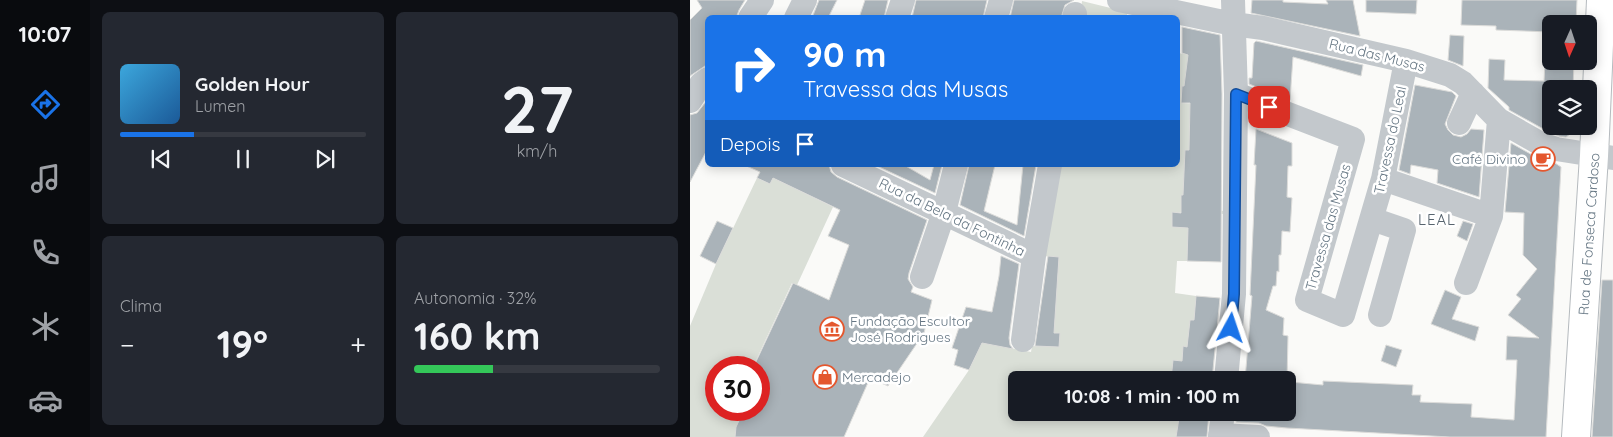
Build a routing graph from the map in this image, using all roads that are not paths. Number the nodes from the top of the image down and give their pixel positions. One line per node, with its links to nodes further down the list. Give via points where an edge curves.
1 (762, 0): 8 (street)
2 (805, 0): 9 (street)
3 (903, 0): 10 (street)
4 (1001, 0): 11 (street)
5 (1119, 0): 12 (street, Rua das Musas)
6 (1233, 0): 12 (street)
7 (1601, 0): 18 (main road, Rua de Fonseca Cardoso)
8 (752, 15)
9 (798, 15)
10 (898, 15)
11 (997, 15)
12 (1233, 24): 13 (street, Rua das Musas); 15 (street)
13 (1406, 61): 14 (street, Rua das Musas, via 1450,75); 22 (street, Travessa do Leal)
14 (1473, 93): 16 (street, Rua das Musas); 17 (street)
15 (1236, 94): 25 (street, Travessa das Musas, via 1353,139 1307,300 1343,315); 31 (street, via 1234,294)
16 (1499, 120): 18 (street, Rua das Musas, via 1540,144); 24 (street)
17 (1459, 123)
18 (1604, 157): 34 (main road, Rua de Fonseca Cardoso)
19 (847, 167): 23 (street, Rua da Bela da Fontinha)
20 (955, 167): 23 (street)
21 (1050, 167): 26 (street)
22 (1384, 179): 24 (street); 25 (street, Travessa do Leal)
23 (944, 212): 26 (street, Rua da Bela da Fontinha); 27 (street)
24 (1491, 216): 28 (street)
25 (1372, 219): 29 (street, via 1404,230)
26 (1034, 256): 30 (street)
27 (922, 277)
28 (1466, 284)
29 (1380, 315)
30 (1023, 340)
31 (1227, 371)
32 (1221, 428): 33 (street)
33 (1258, 437)
34 (1576, 437)

